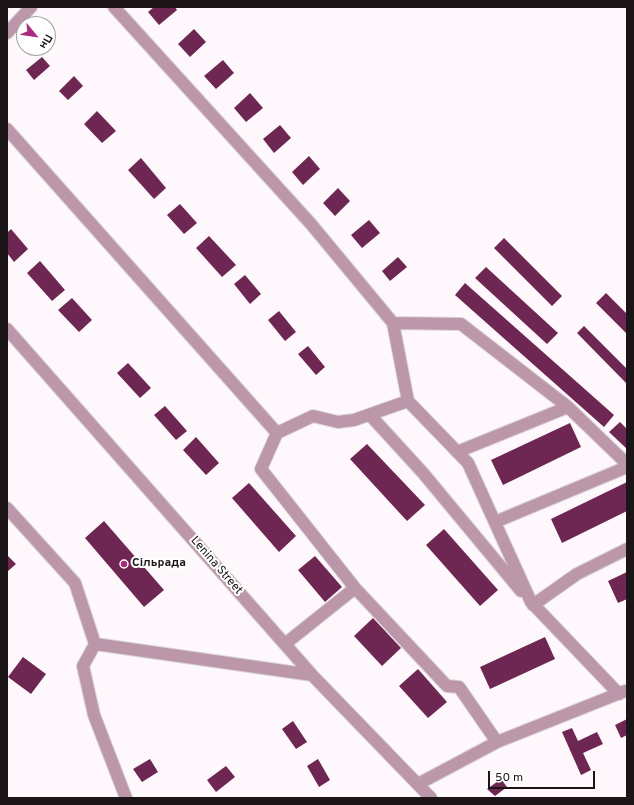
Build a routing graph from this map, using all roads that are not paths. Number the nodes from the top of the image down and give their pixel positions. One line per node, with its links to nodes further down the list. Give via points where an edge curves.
1 (31, 7): 3 (street)
2 (114, 7): 5 (street, via 311,224)
3 (7, 33)
4 (7, 129): 10 (street)
5 (393, 323): 7 (street); 8 (street, via 462,324)
6 (7, 329): 19 (street, Lenina Street)
7 (408, 401): 9 (street); 11 (street)
8 (568, 407): 11 (street); 12 (street)
9 (370, 414): 10 (street, via 338,422 313,416); 17 (street, via 423,473)
10 (277, 433): 16 (street, via 261,469)
11 (457, 452): 14 (street, via 468,463)
12 (627, 466): 14 (street)
13 (7, 508): 18 (street, via 75,584)
14 (495, 522): 17 (street)
15 (627, 549): 17 (street, via 577,574)
16 (355, 588): 19 (street); 22 (street, via 447,686 459,688)
17 (532, 604): 21 (street)
18 (95, 644): 20 (street); 24 (street, via 83,666 94,715)
19 (285, 644): 20 (street, Lenina Street)
20 (312, 675): 23 (street, Lenina Street)
21 (623, 692): 22 (street)
22 (497, 742): 23 (street)
23 (418, 784): 25 (street, Lenina Street)
24 (126, 798)
25 (431, 798)

